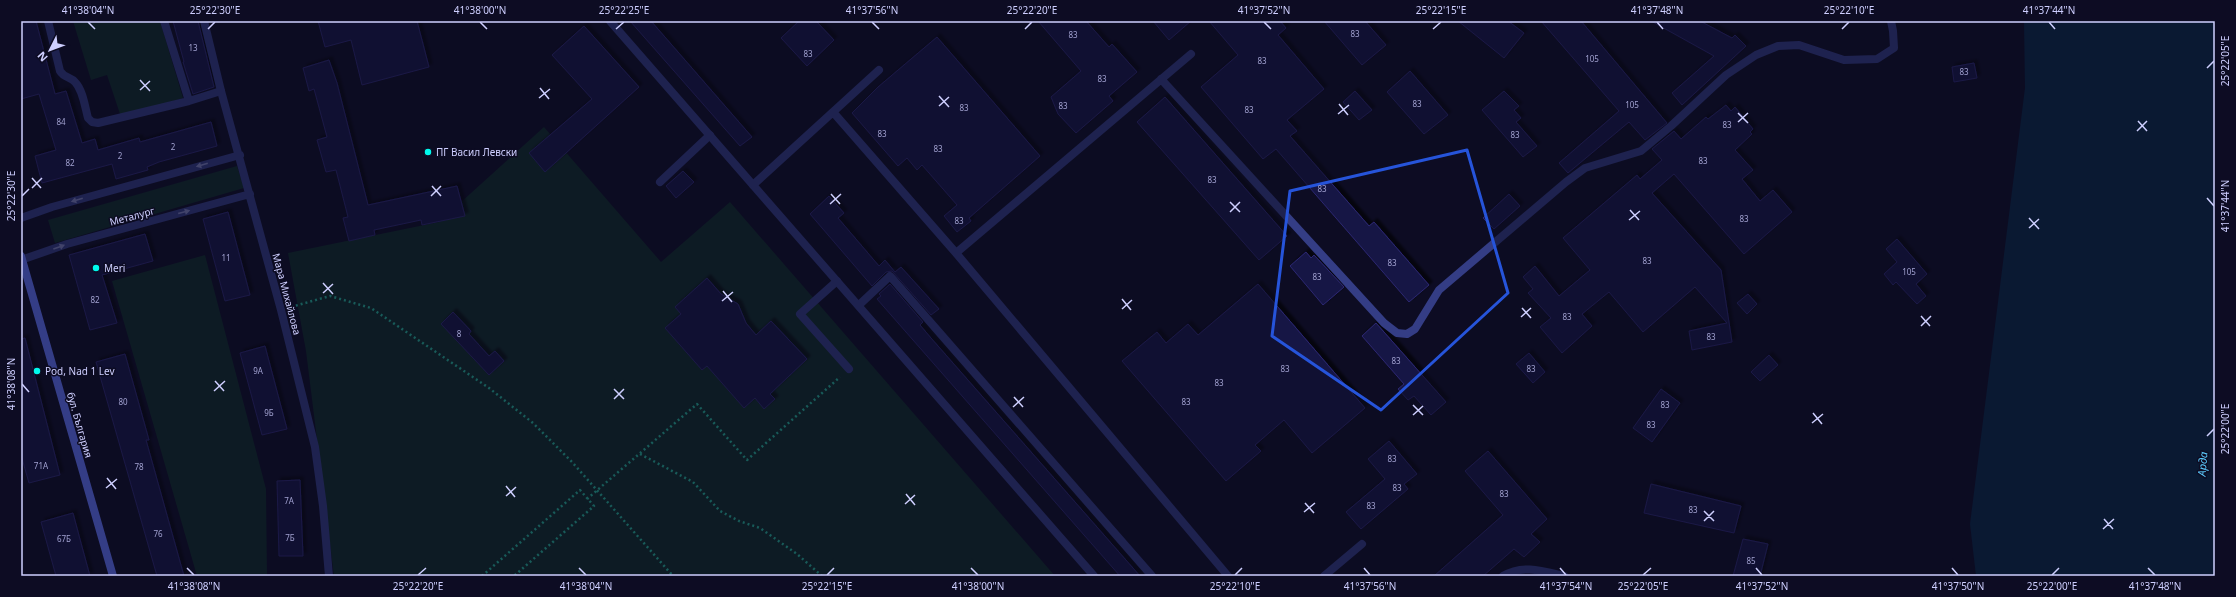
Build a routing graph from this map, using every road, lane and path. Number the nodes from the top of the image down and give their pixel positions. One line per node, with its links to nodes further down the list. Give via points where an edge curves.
1 (48, 21): 10 (street, via 60,71 79,86 88,118 92,122 98,124)
2 (164, 21): 10 (street)
3 (204, 21): 9 (street, Мара Михайлова)
4 (610, 21): 12 (street)
5 (1891, 21): 8 (street, via 1894,48 1877,59 1844,60 1799,45 1778,46 1756,55 1726,75 1641,151 1585,168 1566,182 1439,290 1415,330 1407,334 1396,332 1384,323)
6 (1191, 54): 8 (street)
7 (879, 70): 11 (street)
8 (1161, 79): 18 (street)
9 (221, 91): 10 (street); 13 (street, Мара Михайлова)
10 (189, 102)
11 (833, 112): 15 (street); 18 (street)
12 (710, 135): 14 (street); 15 (street)
13 (240, 155): 16 (street, Мара Михайлова); 17 (street, one-way to 17, via 52,207)
14 (660, 182)
15 (753, 185): 20 (street)
16 (250, 194): 19 (street, Металург, one-way to 16); 22 (street, Мара Михайлова)
17 (21, 218)
18 (956, 253): 36 (street)
19 (21, 259): 28 (main road, бул. България)
20 (838, 281): 21 (street); 23 (street, via 800,314)
21 (858, 305): 34 (street); 35 (street, via 890,276)
22 (281, 310): 25 (path, via 330,296 370,308 489,388 533,422); 29 (street, Мара Михайлова, via 315,447)
23 (849, 369): 24 (path, via 746,460 697,404)
24 (640, 454): 25 (path); 33 (path, via 693,482 720,511 760,528 797,554)
25 (598, 490): 26 (path); 32 (path)
26 (587, 499): 30 (path, via 580,490); 31 (path, via 594,506)
27 (1362, 544): 37 (street)
28 (113, 576)
29 (329, 576)
30 (482, 576)
31 (514, 576)
32 (673, 576)
33 (822, 576)
34 (1094, 576)
35 (1152, 576)
36 (1228, 576)
37 (1324, 576)
38 (1503, 576): 39 (street, via 1517,569 1530,568)
39 (1564, 576)

